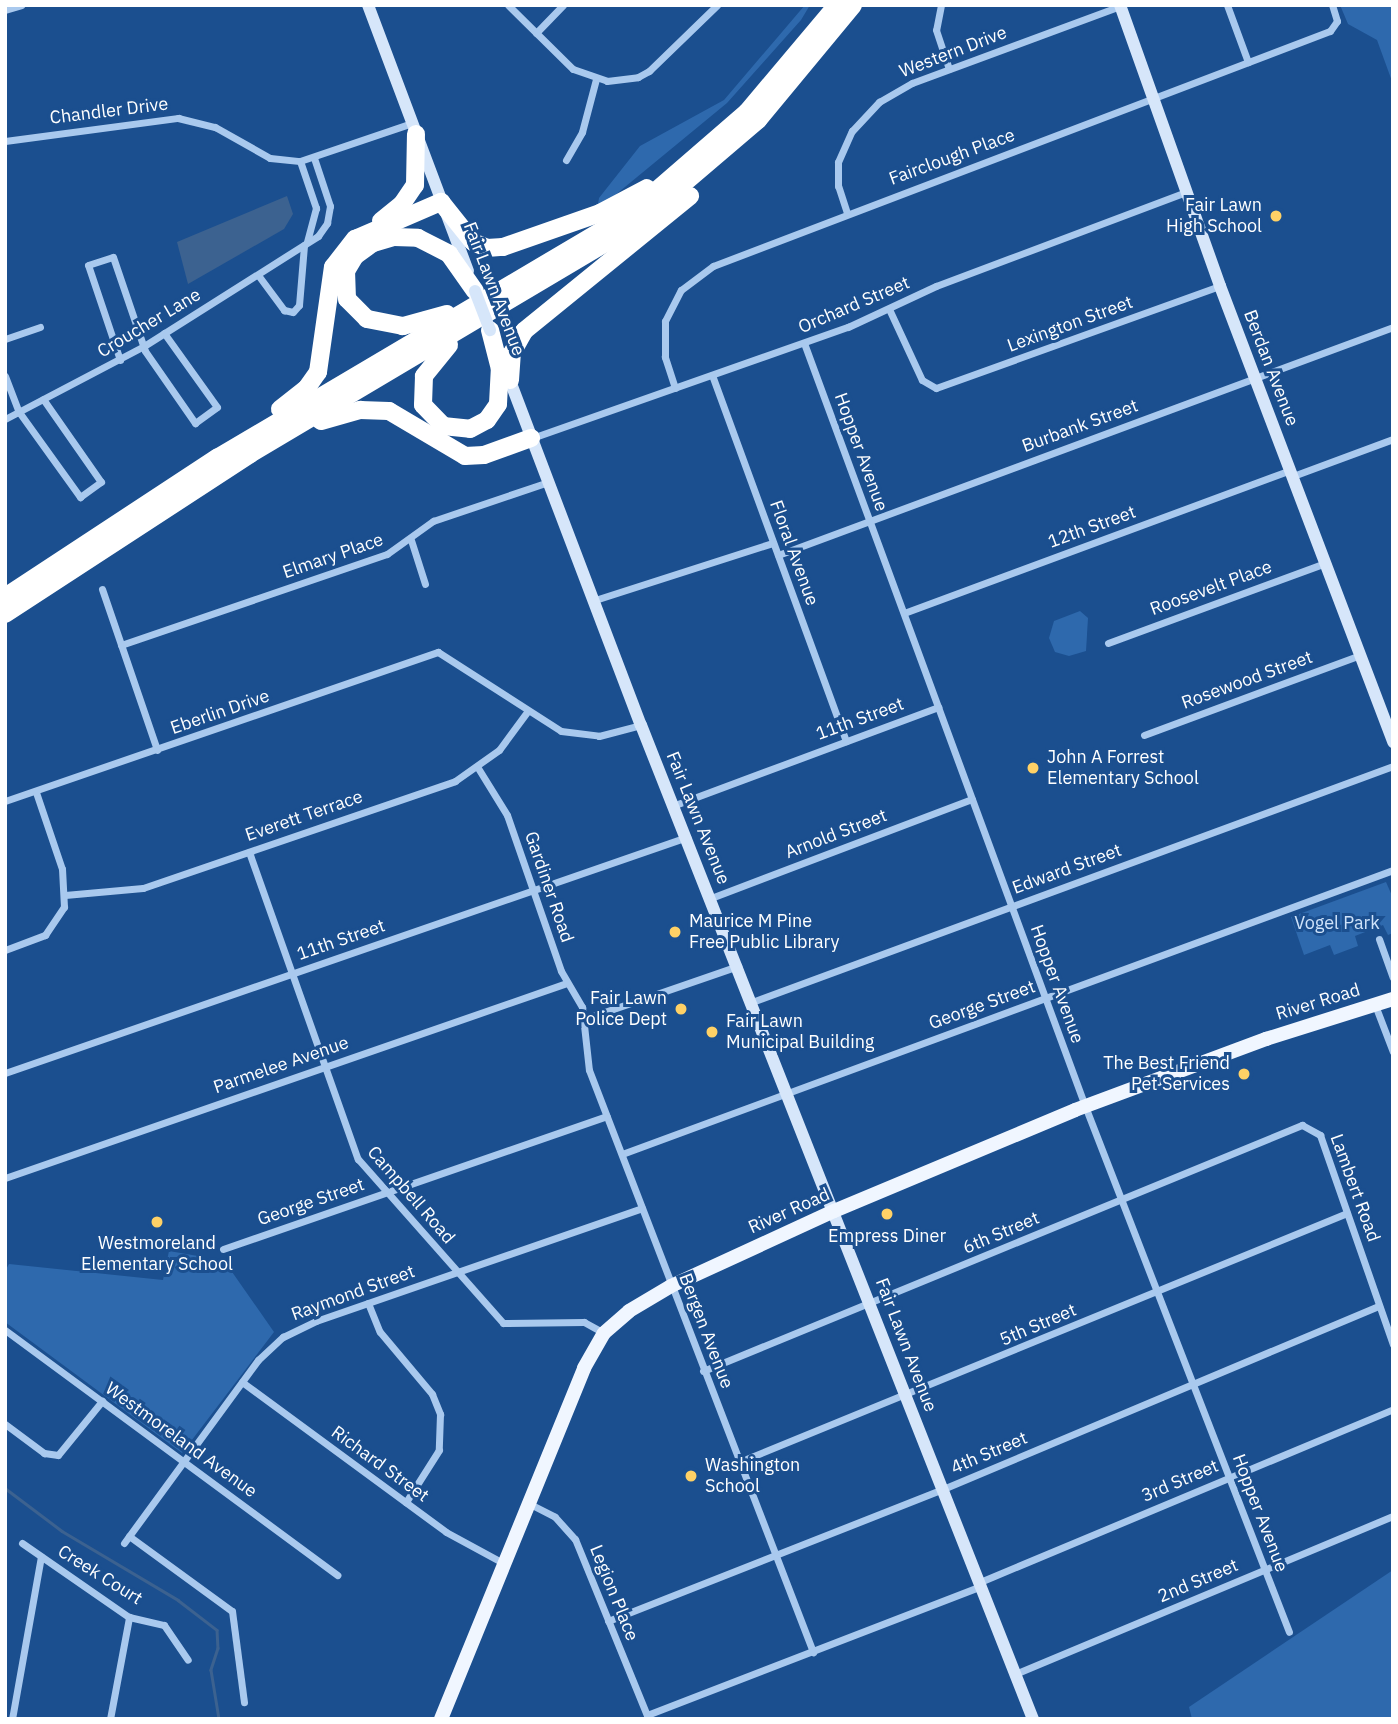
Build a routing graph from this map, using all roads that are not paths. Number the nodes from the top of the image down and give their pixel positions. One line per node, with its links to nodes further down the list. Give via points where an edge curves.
1 (21, 5): 12 (street)
2 (368, 5): 19 (main road, Fair Lawn Avenue)
3 (508, 5): 13 (street)
4 (563, 5): 13 (street)
5 (717, 5): 16 (street, via 649,71 629,79)
6 (837, 5): 18 (highway)
7 (853, 5): 18 (highway)
8 (941, 5): 15 (street, via 936,30)
9 (1227, 5): 14 (street)
10 (1332, 5): 14 (street, Fairclough Place, via 1337,25)
11 (1120, 6): 15 (street, Western Drive); 17 (main road, Berdan Avenue)
12 (5, 10)
13 (536, 33): 16 (street, via 573,69)
14 (1248, 62): 17 (street, Fairclough Place)
15 (949, 69): 26 (street, Western Drive, via 889,94 852,131 841,151 837,174)
16 (596, 79): 22 (street, via 582,132)
17 (1154, 97): 24 (main road, Berdan Avenue); 26 (street, Fairclough Place)
18 (753, 116): 25 (highway, via 618,205 503,247 487,248 472,242); 30 (highway, via 645,202); 45 (highway, via 716,170 658,226 524,331 514,346)
19 (414, 129): 21 (street, Chandler Drive); 25 (main road, Fair Lawn Avenue); 27 (highway, via 418,174 409,195)
20 (5, 141): 23 (street, Chandler Drive, via 178,118 215,127 270,158)
21 (314, 158): 23 (street, Chandler Drive); 28 (street, Croucher Lane, via 330,215 323,230)
22 (566, 160)
23 (300, 161): 28 (street, via 316,216)
24 (1186, 192): 31 (main road, Berdan Avenue); 33 (street, Orchard Street)
25 (442, 202): 27 (highway); 32 (main road, Fair Lawn Avenue)
26 (847, 213): 46 (street, Fairclough Place, via 725,259 681,290 663,333)
27 (355, 239): 55 (highway, via 333,267 323,349 313,380)
28 (304, 245): 29 (street, Croucher Lane); 29 (street, via 299,305 293,312 284,310)
29 (258, 275): 37 (street, Croucher Lane)
30 (527, 286): 32 (highway, via 403,326 377,323 358,313 347,299 344,281 350,263 363,249 405,237 428,241 449,254); 36 (highway, via 429,366 421,385 423,405 443,426 470,429 493,412 500,381); 52 (highway); 55 (highway)
31 (1220, 286): 33 (street, Lexington Street, via 1007,365 930,387 922,380); 44 (main road, Berdan Avenue)
32 (475, 291): 36 (main road, Fair Lawn Avenue, bridge)
33 (888, 309): 39 (street, Orchard Street)
34 (40, 327): 38 (street)
35 (1393, 327): 44 (street, Burbank Street)
36 (490, 330): 45 (main road, Fair Lawn Avenue)
37 (164, 333): 40 (street, Croucher Lane); 40 (street, via 217,407 195,423)
38 (5, 339)
39 (804, 343): 42 (street, Orchard Street); 56 (street, Hopper Avenue)
40 (144, 346): 41 (street, Croucher Lane); 41 (street, via 113,257 88,265)
41 (120, 360): 47 (street, Croucher Lane)
42 (712, 375): 46 (street, Orchard Street); 58 (street, Floral Avenue)
43 (5, 376): 48 (street)
44 (1257, 377): 53 (main road, Berdan Avenue); 56 (street, Burbank Street)
45 (510, 380): 50 (main road, Fair Lawn Avenue)
46 (674, 388): 50 (street, Orchard Street)
47 (43, 400): 48 (street, Croucher Lane); 48 (street, via 101,482 80,497)
48 (19, 412): 49 (street, Croucher Lane)
49 (5, 419)
50 (531, 438): 52 (highway, via 484,455 465,456 407,418 370,409 324,420); 54 (main road, Fair Lawn Avenue)
51 (1393, 439): 53 (street, 12th Street)
52 (236, 462): 66 (highway)
53 (1292, 473): 60 (main road, Berdan Avenue); 65 (street, 12th Street)
54 (548, 482): 57 (street, Elmary Place, via 433,521); 64 (main road, Fair Lawn Avenue)
55 (160, 494): 63 (highway)
56 (870, 521): 59 (street, Burbank Street); 65 (street, Hopper Avenue)
57 (411, 540): 61 (street); 68 (street, Elmary Place, via 387,554)
58 (773, 543): 59 (street, Floral Avenue); 64 (street)
59 (778, 555): 74 (street, Floral Avenue)
60 (1326, 563): 67 (street, Roosevelt Place); 69 (main road, Berdan Avenue)
61 (425, 584)
62 (102, 589): 68 (street)
63 (5, 597)
64 (595, 600): 72 (main road, Fair Lawn Avenue)
65 (904, 613): 70 (street, Hopper Avenue)
66 (5, 614)
67 (1108, 643)
68 (121, 646): 76 (street)
69 (1360, 655): 73 (street, Rosewood Street); 75 (main road, Berdan Avenue)
70 (938, 707): 74 (street, 11th Street); 80 (street, Hopper Avenue)
71 (527, 712): 72 (street, via 561,731 585,736); 76 (street, Eberlin Drive, via 476,680 445,653); 78 (street, Everett Terrace, via 499,750)
72 (641, 725): 82 (main road, Fair Lawn Avenue)
73 (1144, 735)
74 (846, 741): 82 (street, 11th Street)
75 (1393, 743)
76 (157, 750): 79 (street, Eberlin Drive)
77 (1393, 766): 89 (street, Edward Street)
78 (478, 768): 84 (street, Everett Terrace, via 443,785); 86 (street, Gardiner Road, via 507,815)
79 (36, 792): 81 (street, Eberlin Drive); 87 (street, via 62,869)
80 (972, 799): 88 (street, Arnold Street); 89 (street, Hopper Avenue)
81 (5, 801)
82 (675, 805): 83 (main road, Fair Lawn Avenue)
83 (687, 837): 86 (street, 11th Street); 88 (main road, Fair Lawn Avenue)
84 (249, 852): 87 (street, Everett Terrace, via 143,888); 93 (street, Campbell Road)
85 (1393, 870): 96 (street, George Street)
86 (534, 890): 93 (street, 11th Street); 95 (street, Gardiner Road)
87 (65, 895): 91 (street, via 52,929)
88 (711, 898): 92 (main road, Fair Lawn Avenue)
89 (1012, 906): 96 (street, Hopper Avenue); 98 (street, Edward Street)
90 (1379, 939): 94 (street)
91 (5, 950)
92 (738, 965): 98 (main road, Fair Lawn Avenue); 100 (street)
93 (291, 974): 102 (street, Campbell Road); 103 (street, 11th Street)
94 (1393, 978)
95 (568, 983): 100 (street, Gardiner Road); 102 (street, Parmelee Avenue)
96 (1045, 999): 104 (street, George Street); 105 (street, Hopper Avenue)
97 (1393, 999): 99 (main road, River Road)
98 (752, 1002): 104 (main road, Fair Lawn Avenue)
99 (1375, 1004): 101 (street); 105 (main road, River Road)
100 (587, 1018): 106 (street, Bergen Avenue, via 587,1061)
101 (1393, 1052)
102 (323, 1068): 109 (street, Parmelee Avenue); 110 (street, Campbell Road, via 353,1151)
103 (5, 1073)
104 (787, 1093): 108 (street, George Street); 113 (main road, Fair Lawn Avenue)
105 (1085, 1106): 111 (street, Hopper Avenue); 113 (main road, River Road)
106 (607, 1116): 108 (street, Bergen Avenue); 110 (street, George Street)
107 (1310, 1125): 111 (street, 6th Street, via 1296,1126); 114 (street, Lambert Road, via 1320,1135)
108 (622, 1154): 112 (street, Bergen Avenue)
109 (5, 1177)
110 (387, 1192): 115 (street, George Street); 116 (street, Campbell Road)
111 (1121, 1200): 118 (street, Hopper Avenue); 120 (street, 6th Street)
112 (642, 1208): 116 (street, Raymond Street); 117 (street, Bergen Avenue)
113 (834, 1211): 117 (main road, River Road); 120 (main road, Fair Lawn Avenue)
114 (1347, 1213): 118 (street, 5th Street); 121 (street, Lambert Road)
115 (223, 1249)
116 (457, 1272): 119 (street, Raymond Street); 123 (street, Campbell Road, via 503,1323 584,1322)
117 (671, 1286): 123 (main road, River Road, via 642,1302); 126 (street, Bergen Avenue)
118 (1157, 1292): 128 (street, Hopper Avenue); 129 (street, 5th Street)
119 (368, 1303): 127 (street, Raymond Street, via 283,1337); 137 (street, via 380,1332 432,1394 440,1414 439,1450)
120 (872, 1304): 126 (street, 6th Street); 129 (main road, Fair Lawn Avenue)
121 (1380, 1306): 124 (street, Lambert Road); 128 (street, 4th Street)
122 (6, 1333): 130 (street, Westmoreland Avenue)
123 (604, 1333): 138 (main road, River Road, via 584,1368)
124 (1391, 1334): 125 (street, Lambert Road)
125 (1393, 1345)
126 (703, 1371): 134 (street, Bergen Avenue)
127 (242, 1382): 133 (street, Raymond Street); 137 (street, Richard Street)
128 (1193, 1384): 135 (street, Hopper Avenue); 136 (street, 4th Street)
129 (907, 1396): 134 (street, 5th Street); 136 (main road, Fair Lawn Avenue)
130 (102, 1401): 132 (street, via 58,1455 44,1452); 133 (street, Westmoreland Avenue)
131 (1393, 1409): 135 (street, 3rd Street)
132 (5, 1424)
133 (183, 1462): 145 (street, Westmoreland Avenue); 153 (street, Raymond Street, via 126,1539 232,1611)
134 (739, 1462): 141 (street, Bergen Avenue)
135 (1229, 1478): 144 (street, Hopper Avenue); 146 (street, 3rd Street)
136 (943, 1489): 141 (street, 4th Street); 146 (main road, Fair Lawn Avenue)
137 (406, 1502): 143 (street, Richard Street, via 458,1540)
138 (527, 1503): 143 (main road, River Road); 148 (street, Legion Place, via 555,1517 571,1532)
139 (1393, 1516): 144 (street, 2nd Street)
140 (22, 1543): 142 (street, Creek Court)
141 (775, 1556): 148 (street, 4th Street); 150 (street, Bergen Avenue)
142 (41, 1557): 147 (street, Creek Court); 155 (street)
143 (503, 1563): 157 (main road, River Road)
144 (1265, 1570): 149 (street, Hopper Avenue); 152 (street, 2nd Street)
145 (337, 1575)
146 (980, 1584): 150 (street, 3rd Street); 152 (main road, Fair Lawn Avenue)
147 (129, 1616): 151 (street, Creek Court, via 164,1625); 156 (street)
148 (608, 1620): 154 (street, Legion Place)
149 (1289, 1632)
150 (813, 1652): 154 (street, 3rd Street)
151 (188, 1660)
152 (1015, 1675): 158 (main road, Fair Lawn Avenue)
153 (244, 1702)
154 (647, 1715)
155 (12, 1719)
156 (110, 1719)
157 (441, 1719)
158 (1033, 1719)

